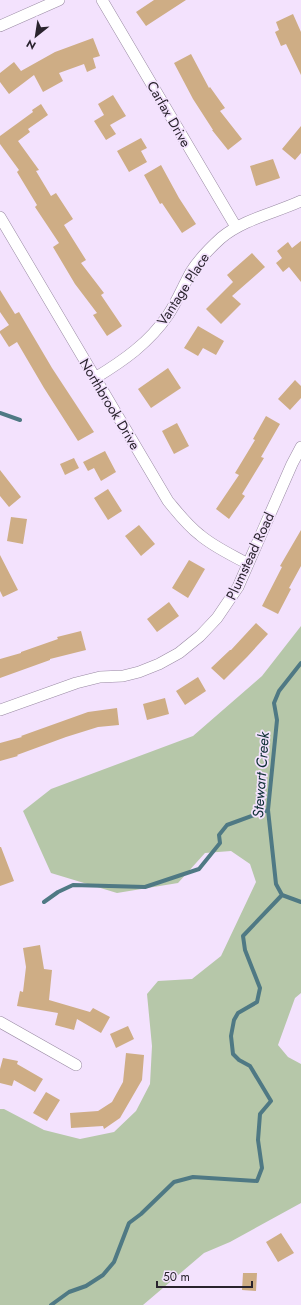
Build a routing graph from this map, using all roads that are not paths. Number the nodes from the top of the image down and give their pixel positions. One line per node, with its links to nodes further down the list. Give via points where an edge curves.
1 (59, 0): 3 (street)
2 (102, 0): 6 (street, Carfax Drive)
3 (0, 26)
4 (301, 201): 6 (street, Vantage Place, via 252,219)
5 (0, 217): 7 (street, Northbrook Drive)
6 (236, 228): 7 (street, Vantage Place, via 222,237 203,256 170,311 151,336 122,361)
7 (95, 378): 9 (street, Northbrook Drive, via 168,501 181,518 200,536)
8 (301, 448): 9 (street, Plumstead Road)
9 (248, 564): 10 (street, Plumstead Road, via 235,592 217,618 200,636 172,657 138,672 76,683)
10 (0, 710)
11 (0, 1022): 12 (street)
12 (76, 1065)

